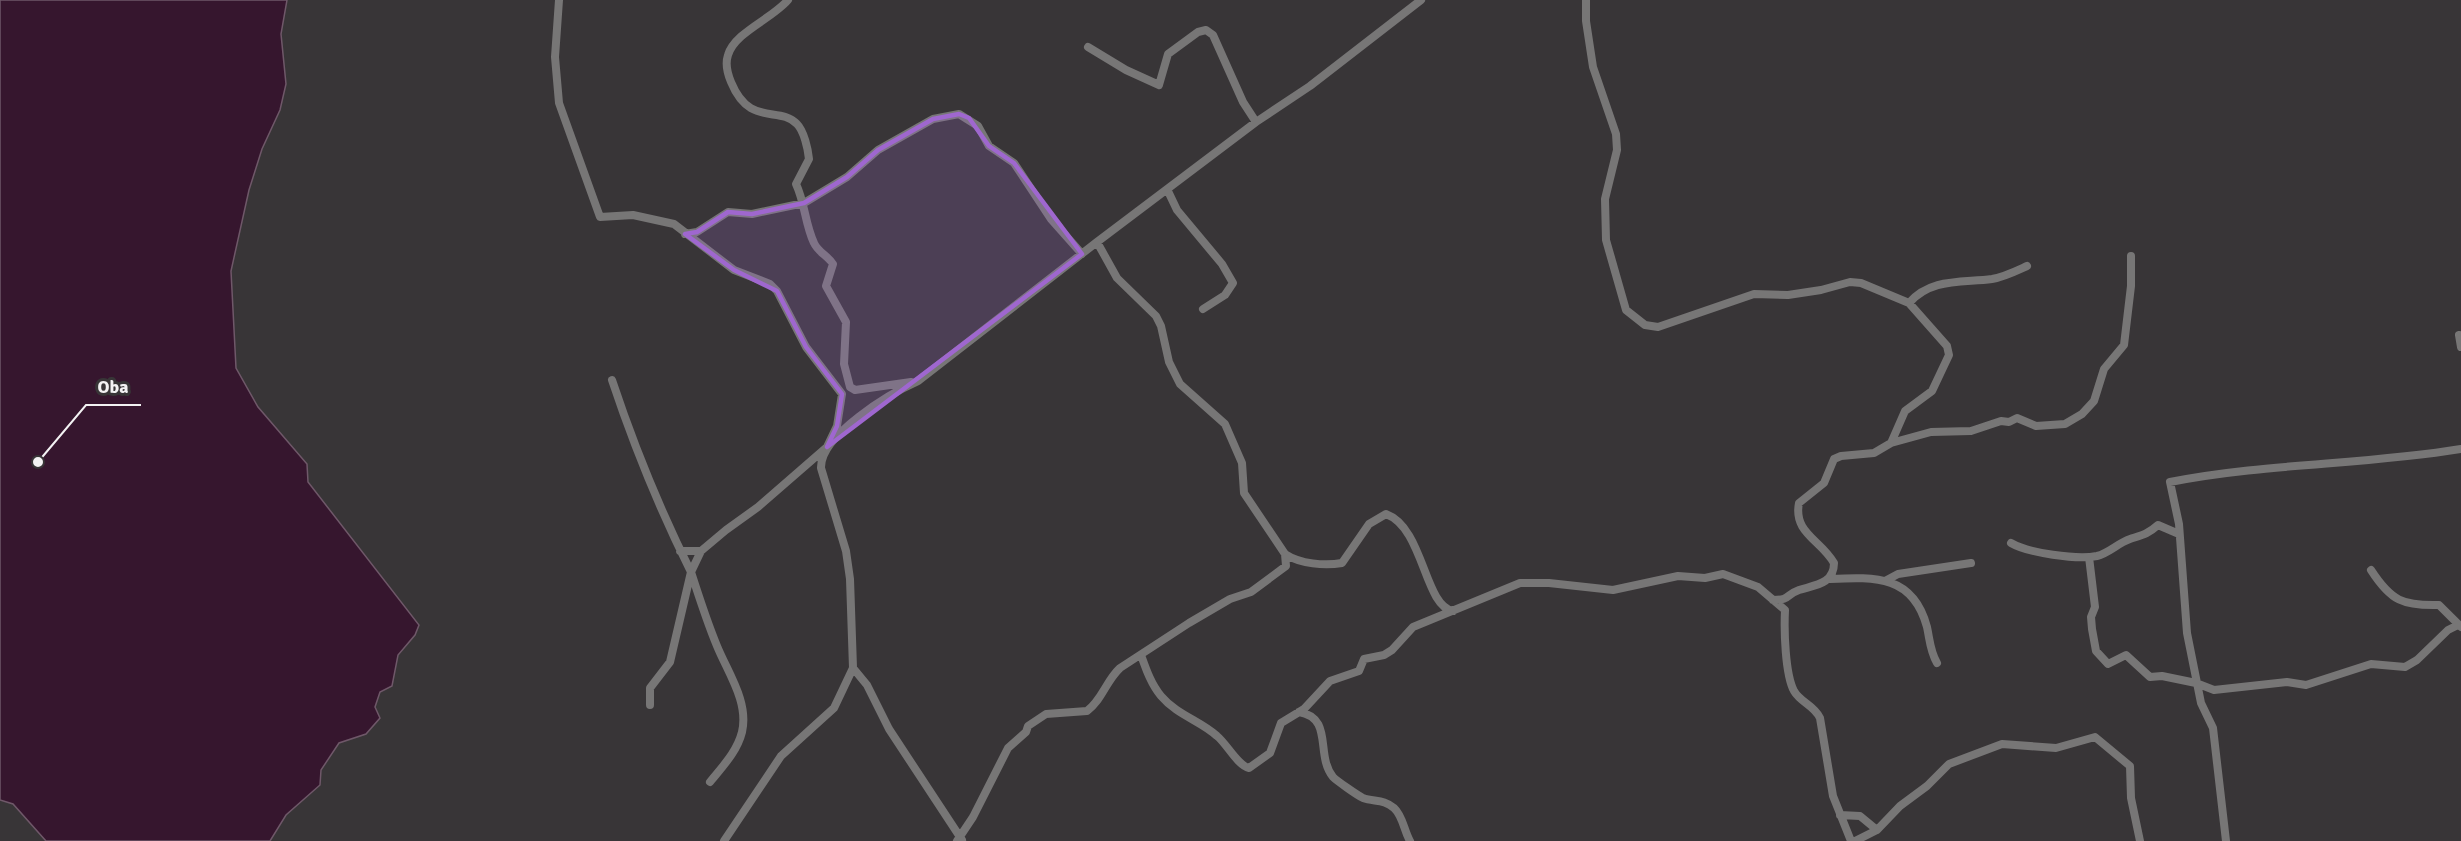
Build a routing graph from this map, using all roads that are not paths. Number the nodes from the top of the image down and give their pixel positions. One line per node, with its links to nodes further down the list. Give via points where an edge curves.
1 (559, 0): 9 (street, via 555,57 559,103 597,213 600,217 633,215 656,219 674,224)
2 (788, 0): 8 (street, via 778,12 746,32 728,55 727,74 737,96 749,108 789,119 800,129 809,159 796,184)
3 (1421, 0): 6 (street, via 1310,86)
4 (1586, 0): 14 (street, via 1593,67 1616,134 1617,150 1605,199 1606,240 1622,300 1631,314 1646,325 1658,327 1754,294 1788,295 1850,282)
5 (1088, 47): 6 (street, via 1159,85 1168,54 1206,30 1213,35)
6 (1256, 122): 7 (street)
7 (1167, 189): 10 (street); 15 (street, via 1177,210 1233,283 1225,296)
8 (804, 203): 9 (street, via 752,214 728,212 697,232); 11 (street, via 847,177 878,150 933,119 958,114 978,126 989,146 1014,163 1051,219); 19 (street, via 814,243 832,264 826,286 846,322 844,364 850,387 855,390)
9 (685, 234): 23 (street, via 734,270 770,284 777,291 806,347 842,394 837,426)
10 (1097, 242): 11 (street); 29 (street, via 1117,278 1156,316 1169,362 1180,384 1225,424 1242,463 1244,493)
11 (1082, 254): 19 (street)
12 (2131, 256): 21 (street, via 2124,345 2108,361 2094,401 2082,414 2065,424 2036,426 2017,418 1971,431)
13 (2027, 266): 14 (street, via 1993,279 1929,286)
14 (1909, 303): 20 (street, via 1945,342 1949,354 1932,391 1905,411)
15 (1203, 309)
16 (2459, 335): 17 (street)
17 (2461, 347)
18 (612, 380): 27 (street, via 632,440)
19 (918, 381): 23 (street, via 854,422)
20 (1899, 427): 21 (street); 22 (street)
21 (1912, 435): 22 (street)
22 (1891, 443): 34 (street, via 1874,453 1834,459 1824,483 1799,502 1797,513 1802,528 1834,563)
23 (826, 447): 28 (street); 41 (street, via 821,468 846,551 850,579)
24 (2461, 448): 25 (street, via 2385,460 2210,474 2170,482)
25 (2179, 534): 30 (street, via 2158,525 2143,537); 42 (street, via 2187,633)
26 (2011, 543): 30 (street, via 2023,550)
27 (681, 551): 28 (street); 33 (street)
28 (701, 551): 33 (street)
29 (1286, 554): 37 (street, via 1315,563 1342,563 1369,524 1386,514 1399,523 1420,554 1436,598 1443,607); 39 (street, via 1286,566 1270,579 1197,618)
30 (2088, 557): 42 (street, via 2096,651 2108,664 2126,655 2150,677)
31 (1971, 563): 35 (street, via 1898,574)
32 (2371, 570): 38 (street, via 2385,591 2398,601 2427,607 2439,605)
33 (691, 572): 43 (street, via 670,662 650,688); 45 (street, via 741,702 743,717 741,734 730,757)
34 (1830, 579): 35 (street); 36 (street, via 1798,591 1787,600)
35 (1883, 581): 40 (street, via 1910,592 1918,603 1930,652)
36 (1773, 600): 37 (street, via 1753,584 1724,574 1705,578 1678,576 1613,590 1520,583); 46 (street, via 1785,610 1794,690 1816,709 1820,718 1833,796)
37 (1454, 611): 44 (street, via 1413,627 1392,650 1364,659 1359,671 1330,681)
38 (2460, 626): 42 (street, via 2448,630 2418,660 2405,667 2371,664 2306,685 2279,683 2219,690)
39 (1141, 655): 44 (street, via 1162,698 1190,721 1218,736 1245,767 1259,763 1270,753 1281,723); 49 (street, via 1110,677 1087,711 1046,714 1028,726 1008,748)
40 (1937, 663)
41 (853, 668): 49 (street); 50 (street, via 834,708 781,756)
42 (2196, 683): 54 (street, via 2213,728)
43 (650, 705)
44 (1299, 712): 48 (street, via 1311,715 1321,727 1326,760 1334,778 1365,799 1395,808)
45 (710, 782)
46 (1840, 814): 47 (street, via 1860,816); 52 (street)
47 (1877, 830): 52 (street); 53 (street, via 1949,764 2002,744 2056,748 2095,737 2130,766 2131,798)
48 (1404, 837): 51 (street)
49 (960, 839)
50 (724, 841)
51 (1410, 841)
52 (1853, 841)
53 (2140, 841)
54 (2226, 841)

